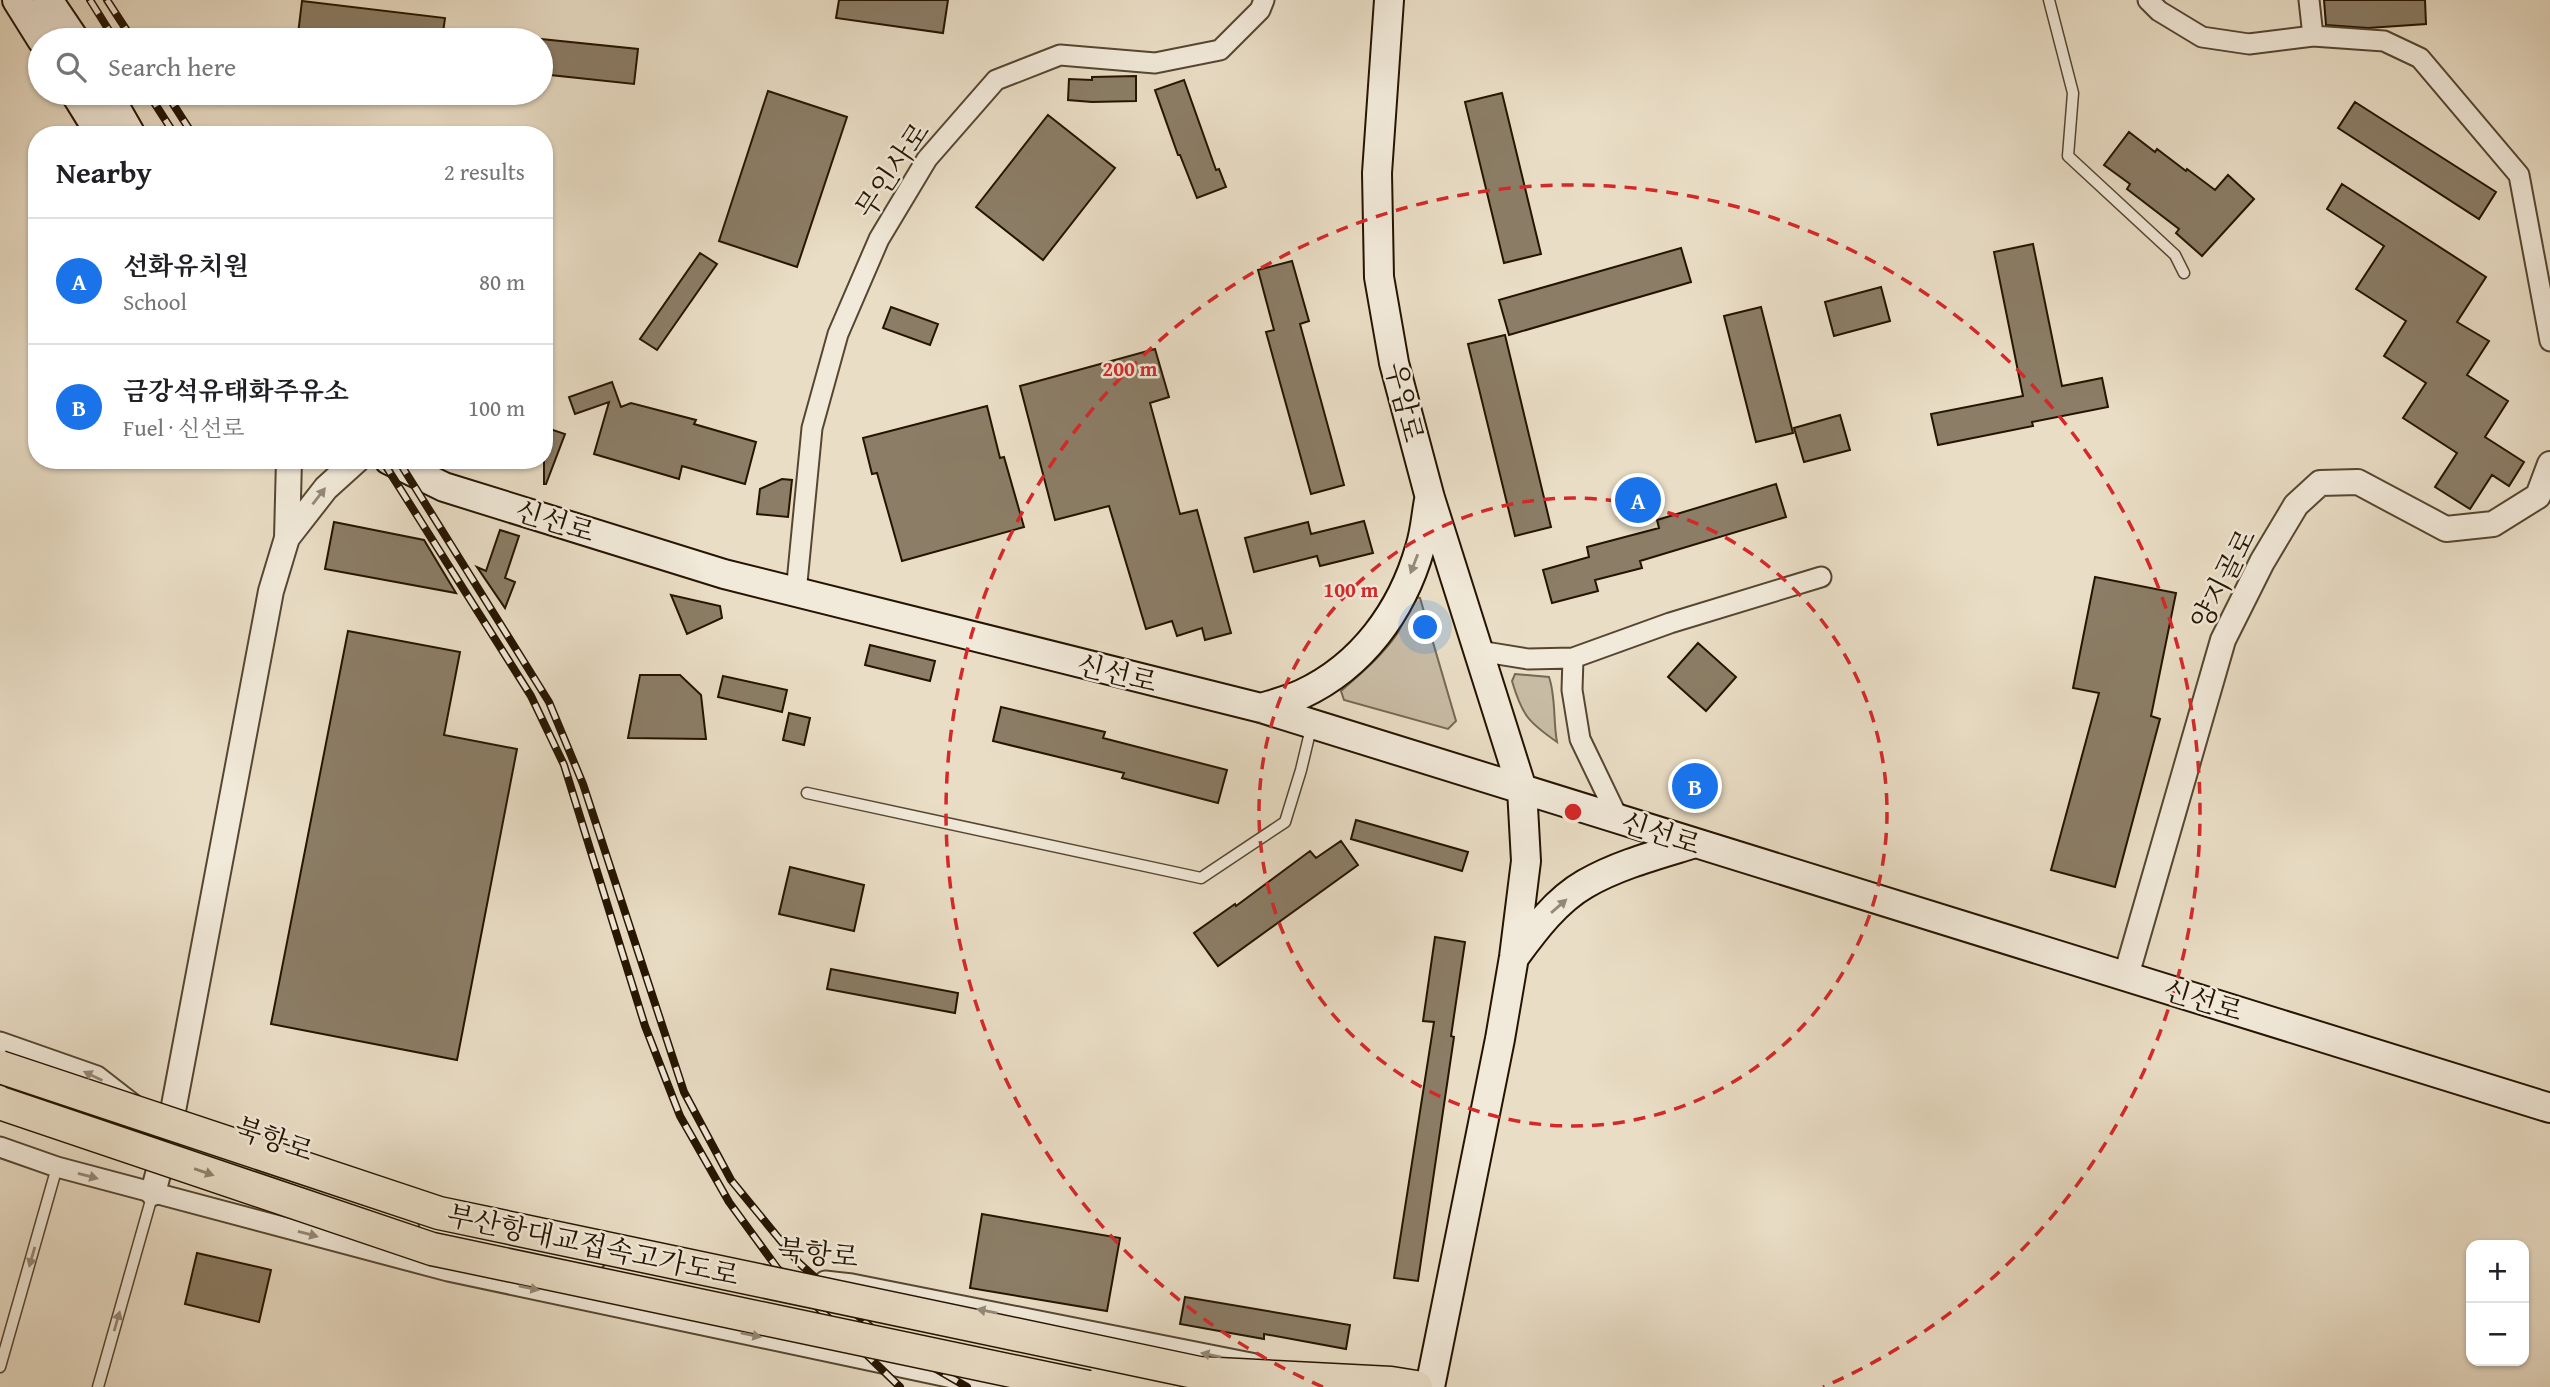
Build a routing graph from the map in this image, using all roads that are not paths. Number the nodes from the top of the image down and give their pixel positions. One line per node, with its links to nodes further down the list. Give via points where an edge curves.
1 (17, 0): 8 (main road)
2 (48, 0): 9 (main road)
3 (1264, 0): 26 (street, 무인사로, via 1260,10 1220,50 1155,63 1060,55 996,80 927,159 879,239 838,334 813,428)
4 (1389, 0): 22 (main road, 우암로, via 1377,173 1379,276 1394,363)
5 (2049, 0): 15 (lane, via 2073,93 2068,156 2175,255)
6 (2148, 0): 10 (street, via 2202,37 2249,44)
7 (2309, 0): 10 (street)
8 (34, 28)
9 (67, 28)
10 (2313, 36): 16 (street, via 2384,41 2420,58 2519,175)
11 (82, 105): 13 (main road)
12 (114, 105): 14 (main road)
13 (95, 126)
14 (126, 126)
15 (2183, 273)
16 (2550, 341)
17 (2550, 464): 36 (street, 양지골로, via 2538,496 2493,524 2446,529 2358,482 2320,483 2296,505 2223,640)
18 (289, 469): 23 (street)
19 (347, 469): 23 (street, one-way to 19)
20 (407, 469): 24 (main road, 신선로, via 444,487)
21 (444, 469): 24 (main road, 신선로)
22 (1430, 498): 27 (main road, 우암로); 29 (main road, one-way to 29, via 1420,548 1401,597 1366,650 1301,695)
23 (287, 538): 41 (street, via 271,591)
24 (724, 574): 26 (main road, 신선로)
25 (1821, 578): 28 (street, via 1670,623)
26 (796, 593): 29 (main road, 신선로)
27 (1479, 651): 28 (street, via 1528,659); 31 (main road, 우암로)
28 (1573, 658): 33 (street, via 1572,690 1580,740)
29 (1261, 708): 30 (main road, 신선로)
30 (1312, 724): 31 (main road, 신선로); 32 (lane, via 1285,822 1201,878)
31 (1522, 789): 33 (main road, 신선로); 35 (main road, 우암로, via 1526,861)
32 (807, 793)
33 (1619, 820): 34 (main road, 신선로)
34 (1692, 844): 35 (main road, one-way to 34, via 1540,922 1582,886 1620,867); 36 (main road, 신선로)
35 (1514, 957): 51 (main road, 우암로)
36 (2126, 976): 40 (main road, 신선로)
37 (0, 1042): 41 (street, 북항로, one-way to 37, via 97,1076)
38 (0, 1068): 50 (highway, 부산항대교접속고가도로, bridge, via 439,1213 1199,1373)
39 (0, 1104): 48 (highway, 부산항대교접속고가도로, one-way to 48, bridge, via 432,1249)
40 (2550, 1108)
41 (169, 1132): 44 (street); 49 (street, 북항로, one-way to 41, via 852,1284 507,1251)
42 (0, 1147): 43 (street)
43 (57, 1167): 44 (street, one-way to 44); 45 (lane, one-way to 45)
44 (153, 1193): 46 (lane, one-way to 44); 47 (street, one-way to 47, via 448,1270)
45 (0, 1367)
46 (98, 1387)
47 (995, 1387)
48 (1088, 1387)
49 (1374, 1387)
50 (1416, 1387)
51 (1430, 1387)

